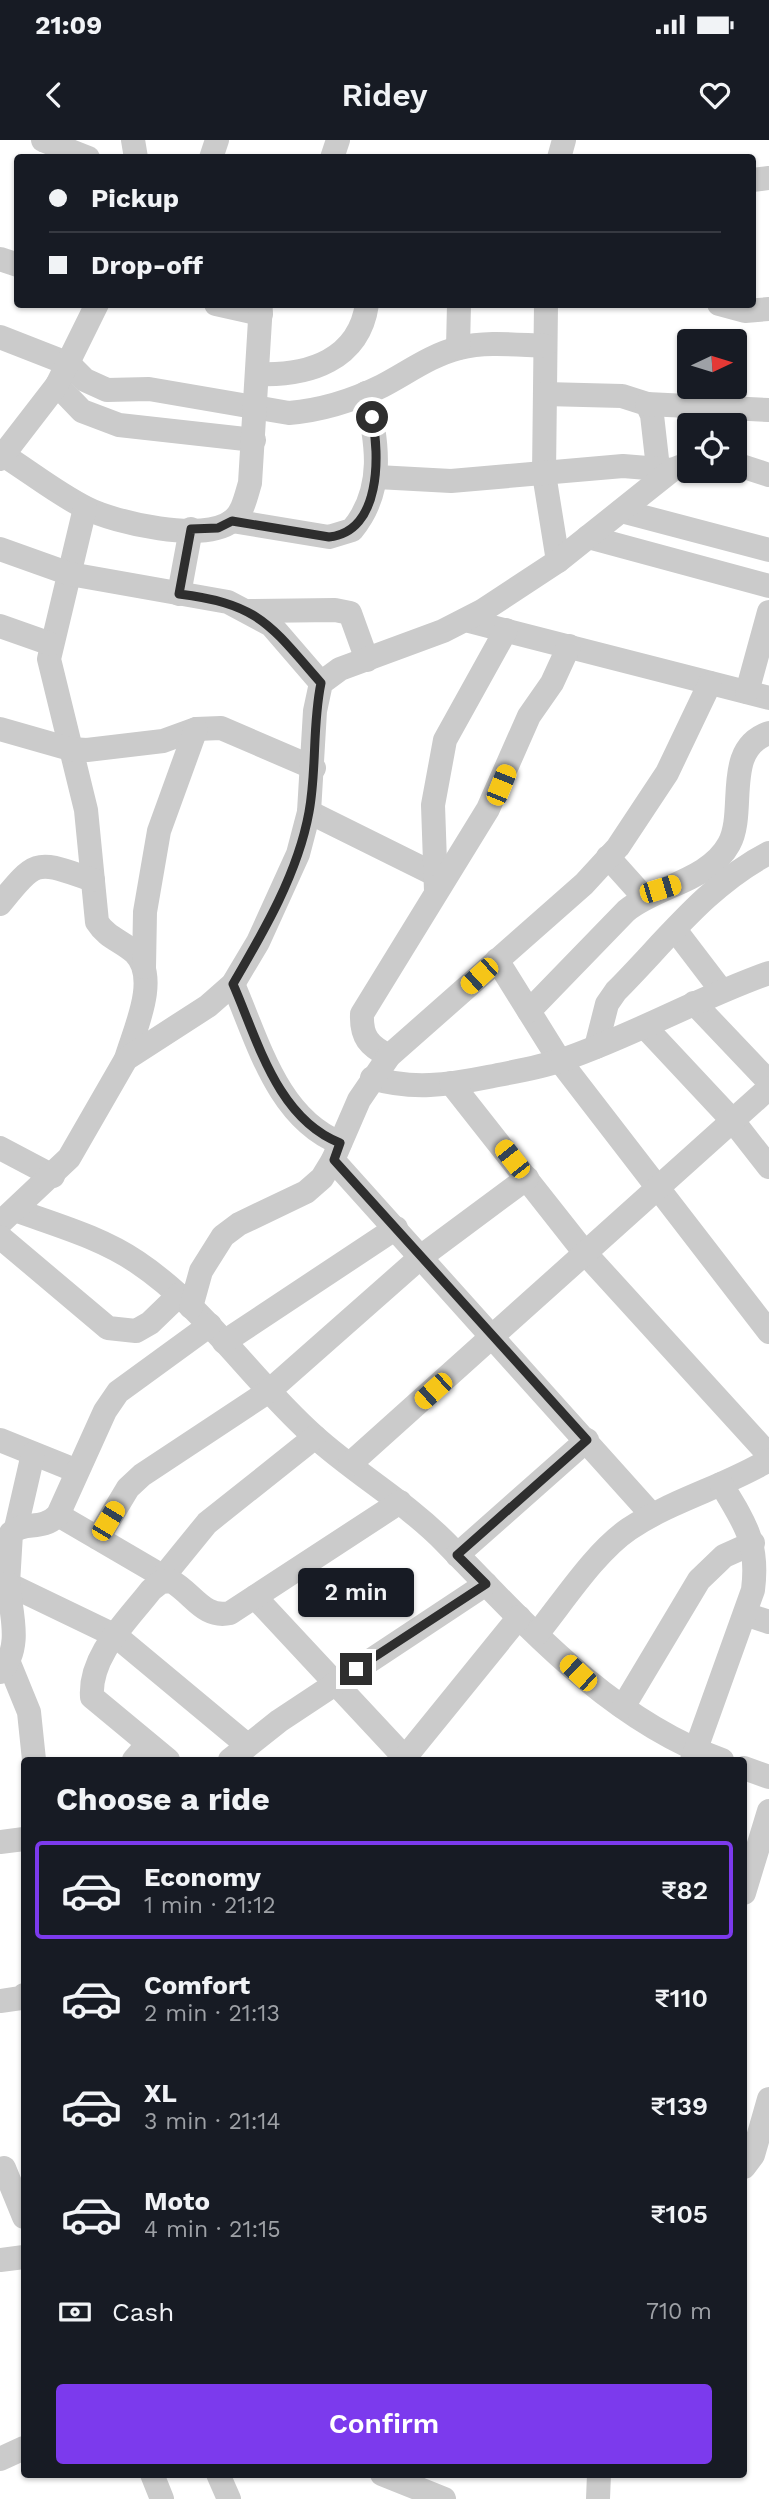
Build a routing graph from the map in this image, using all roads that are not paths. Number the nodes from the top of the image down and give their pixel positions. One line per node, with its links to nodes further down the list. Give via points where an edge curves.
1 (95, 308): 11 (street)
2 (366, 308): 12 (street, via 357,339 344,351 303,370)
3 (459, 308): 10 (street)
4 (545, 308): 9 (street)
5 (734, 308): 7 (street)
6 (261, 309): 12 (street)
7 (769, 309)
8 (0, 337): 11 (street)
9 (545, 346): 10 (street); 14 (street)
10 (458, 348): 13 (street)
11 (63, 374): 16 (street, via 107,390 149,389); 18 (street, via 82,411 120,425); 19 (street)
12 (258, 374): 16 (street)
13 (366, 393): 16 (street, via 311,411); 24 (street, via 376,435)
14 (544, 394): 15 (street, via 622,396); 22 (street)
15 (647, 404): 17 (street); 20 (street)
16 (256, 408): 18 (street)
17 (769, 410)
18 (254, 440): 27 (street, via 250,483 243,508)
19 (1, 455): 25 (street)
20 (673, 467): 22 (street, via 622,466); 26 (street)
21 (747, 468): 23 (street)
22 (544, 474): 24 (street, via 451,481); 32 (street)
23 (769, 475)
24 (377, 477): 27 (street, via 358,522 341,536)
25 (85, 508): 28 (street, via 136,525); 33 (street)
26 (621, 511): 29 (street); 31 (street)
27 (232, 521): 28 (street, via 218,528)
28 (191, 529): 35 (street)
29 (588, 537): 32 (street); 34 (street)
30 (0, 549): 33 (street)
31 (769, 550)
32 (558, 561): 38 (street)
33 (70, 575): 35 (street); 41 (street)
34 (769, 586)
35 (179, 594): 36 (street, via 228,602)
36 (250, 611): 43 (street, via 350,613); 44 (street, via 271,625)
37 (769, 612): 46 (street)
38 (465, 620): 40 (street); 43 (street)
39 (0, 626): 41 (street)
40 (506, 630): 42 (street); 58 (street, via 445,740 433,805)
41 (51, 644): 51 (street, via 51,672)
42 (569, 646): 45 (street); 58 (street, via 552,683 529,716 488,809)
43 (367, 660): 44 (street, via 340,669)
44 (321, 683): 53 (street, via 315,711)
45 (710, 683): 46 (street); 56 (street, via 667,774)
46 (763, 698)
47 (0, 729): 51 (street)
48 (196, 729): 50 (street); 52 (street); 53 (street, via 221,728)
49 (769, 733): 59 (street, via 750,746 742,761 733,830 721,856 681,883)
50 (163, 741): 51 (street, via 105,750); 52 (street)
51 (70, 749): 57 (street, via 86,810)
52 (187, 754): 63 (street, via 154,855 145,912)
53 (314, 768): 54 (street)
54 (309, 812): 58 (street); 65 (street, via 280,896)
55 (769, 853): 61 (street, via 732,876)
56 (608, 857): 59 (street); 62 (street)
57 (93, 880): 60 (street, via 55,867 34,866); 63 (street, via 97,922 104,934 130,949)
58 (435, 883): 71 (street, via 362,1014 366,1041)
59 (643, 896): 68 (street)
60 (0, 904)
61 (676, 931): 66 (street); 70 (street, via 607,1004)
62 (497, 960): 68 (street); 71 (street)
63 (144, 967): 72 (street, via 144,992)
64 (769, 973): 66 (street)
65 (233, 984): 72 (street, via 208,1006); 80 (street, via 290,1105)
66 (721, 990): 67 (street)
67 (694, 1003): 69 (street); 75 (street)
68 (529, 1011): 73 (street)
69 (645, 1027): 70 (street); 78 (street)
70 (596, 1047): 73 (street)
71 (389, 1056): 74 (street)
72 (126, 1059): 82 (street, via 83,1136)
73 (560, 1061): 76 (street); 84 (street)
74 (372, 1077): 76 (street, via 398,1086); 80 (street)
75 (769, 1082)
76 (452, 1083): 83 (street)
77 (769, 1088): 78 (street)
78 (733, 1121): 81 (street); 84 (street)
79 (0, 1148): 82 (street)
80 (337, 1151): 86 (street); 90 (street, via 322,1178 306,1192 223,1236)
81 (769, 1167)
82 (53, 1176): 85 (street)
83 (527, 1178): 88 (street); 89 (street)
84 (658, 1188): 88 (street); 91 (street)
85 (8, 1216): 90 (street, via 115,1249)
86 (396, 1228): 89 (street); 92 (street)
87 (0, 1237): 90 (street, via 108,1328 136,1331)
88 (585, 1253): 93 (street); 99 (street)
89 (422, 1256): 93 (street); 94 (street)
90 (185, 1301): 92 (street)
91 (769, 1332)
92 (217, 1333): 94 (street); 101 (street, via 117,1392)
93 (494, 1335): 97 (street); 100 (street)
94 (269, 1391): 95 (street); 107 (street, via 142,1475 128,1488)
95 (315, 1437): 100 (street); 110 (street, via 207,1523)
96 (0, 1440): 98 (street)
97 (587, 1440): 105 (street); 109 (street)
98 (33, 1454): 101 (street); 106 (street)
99 (769, 1458): 102 (street)
100 (351, 1464): 103 (street)
101 (77, 1471): 104 (street)
102 (721, 1484): 105 (street); 108 (street)
103 (400, 1502): 109 (street); 113 (street)
104 (58, 1515): 106 (street, via 49,1524); 107 (street)
105 (652, 1515): 117 (street, via 604,1552)
106 (16, 1528): 112 (street, via 11,1533)
107 (98, 1538): 110 (street)
108 (753, 1543): 114 (street, via 756,1564); 121 (street, via 724,1556 699,1580)
109 (457, 1555): 111 (street)
110 (167, 1579): 113 (street, via 216,1616); 118 (street, via 151,1590)
111 (486, 1584): 115 (street); 120 (street)
112 (4, 1589): 118 (street); 119 (street, via 15,1645)
113 (255, 1597): 120 (street)
114 (745, 1614): 116 (street); 124 (street)
115 (519, 1617): 117 (street); 128 (street)
116 (769, 1622)
117 (537, 1634): 121 (street, via 593,1687)
118 (116, 1636): 122 (street, via 91,1678 92,1697); 123 (street)
119 (4, 1667): 125 (street, via 29,1713)
120 (335, 1684): 123 (street); 127 (street)
121 (623, 1707): 124 (street)
122 (141, 1752): 126 (street)
123 (239, 1753)
124 (694, 1756)
125 (34, 1757)
126 (158, 1757)
127 (402, 1757)
128 (407, 1757)
129 (747, 1769): 130 (street)
130 (769, 1777)
131 (769, 1811): 134 (street)
132 (21, 1839): 133 (street)
133 (0, 1842)
134 (747, 1883)
135 (21, 1998): 136 (street)
136 (0, 2001)
137 (769, 2099): 138 (street)
138 (747, 2163)
139 (10, 2168): 140 (street)
140 (21, 2206)
141 (21, 2257): 142 (street)
142 (0, 2260)
143 (21, 2449): 144 (street)
144 (0, 2459)
145 (154, 2478): 149 (street)
146 (220, 2478): 150 (street)
147 (598, 2478): 152 (street)
148 (416, 2481): 151 (street)
149 (162, 2499)
150 (229, 2499)
151 (444, 2499)
152 (598, 2499)

